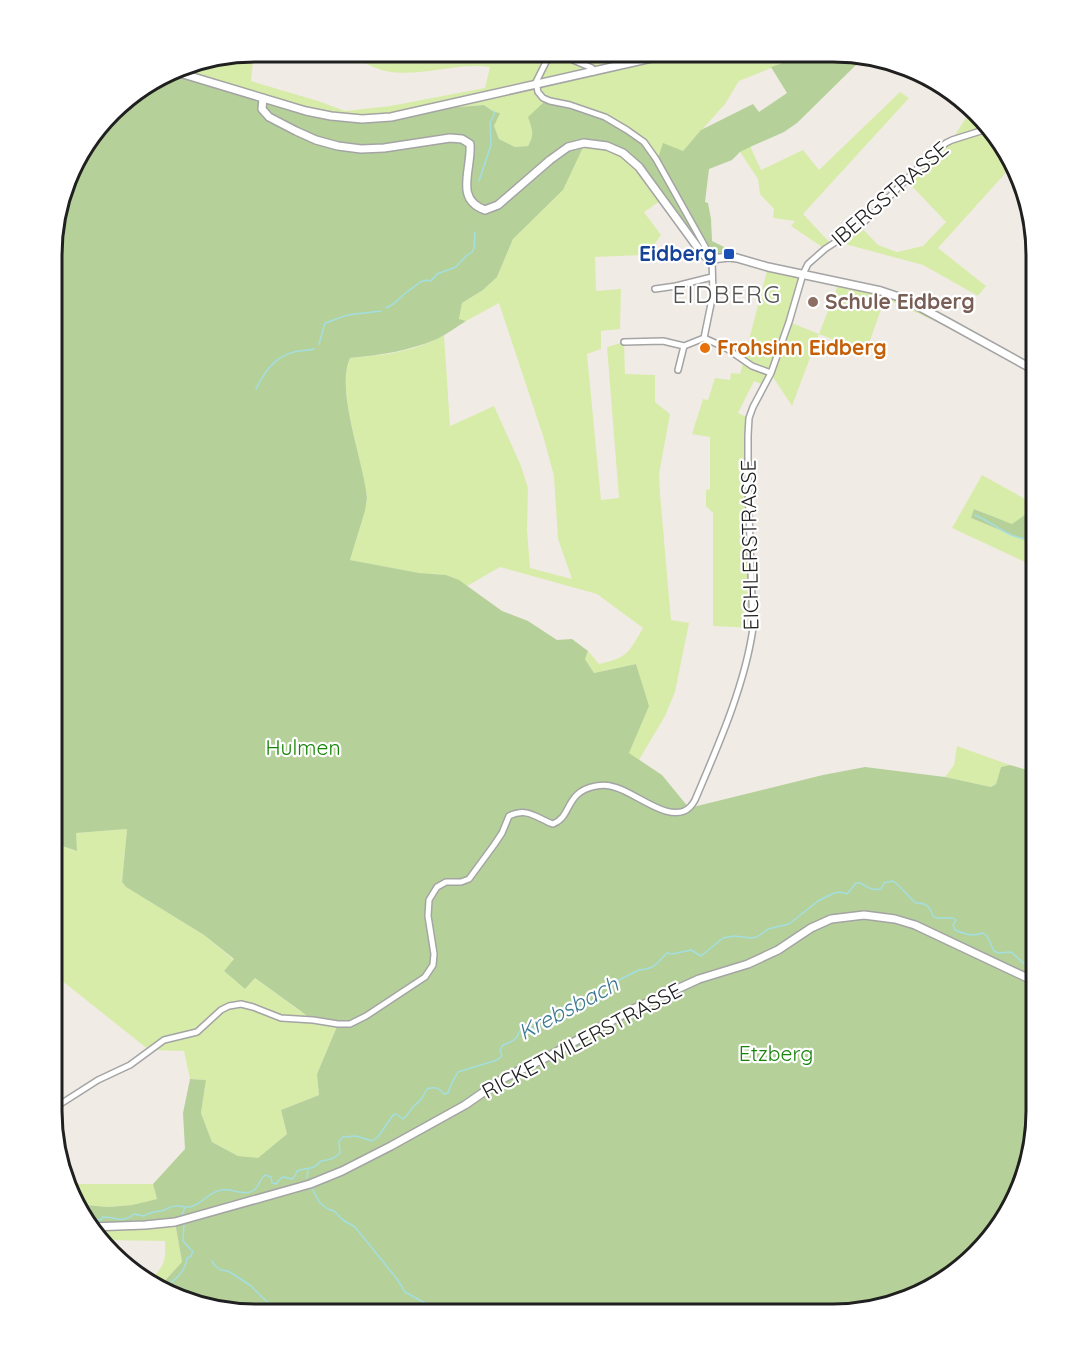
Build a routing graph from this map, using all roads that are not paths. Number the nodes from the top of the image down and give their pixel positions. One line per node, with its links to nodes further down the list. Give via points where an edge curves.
1 (546, 62): 6 (street)
2 (578, 62): 4 (street)
3 (636, 62): 4 (street)
4 (594, 72): 6 (street)
5 (185, 75): 7 (street)
6 (536, 85): 7 (street, via 391,117 362,119 322,115); 9 (street, via 543,98 605,117 644,142)
7 (263, 98): 9 (street, via 262,109 269,117 306,136 338,146 384,148 462,139 470,144 466,189 469,200 485,210 498,205 568,147 584,143 608,146 639,167 700,252)
8 (981, 131): 10 (street, IBERGSTRASSE, via 938,149 860,226 808,264)
9 (712, 259): 10 (street, via 737,258); 11 (street)
10 (803, 274): 16 (street, via 905,299); 18 (street, EICHLERSTRASSE)
11 (712, 277): 12 (street); 13 (street, via 713,294)
12 (655, 289)
13 (704, 338): 15 (street); 18 (street)
14 (624, 342): 15 (street, via 663,341)
15 (684, 346): 17 (street)
16 (1026, 365)
17 (678, 370)
18 (771, 373): 20 (street, EICHLERSTRASSE, via 749,418 753,628 750,650 726,723 689,808 679,813 667,812 613,786 597,786 573,798 560,822 553,824 527,812 509,816 502,833 469,879 446,882 429,900 434,954 433,965 425,977 366,1016 350,1024 338,1024 280,1018 241,1004 230,1006 197,1032 164,1040 130,1065)
19 (1025, 977): 21 (street, RICKETWILERSTRASSE, via 896,919 864,915 831,919 748,964 699,979 628,1011 342,1171 310,1184 175,1222)
20 (62, 1103)
21 (99, 1227)

